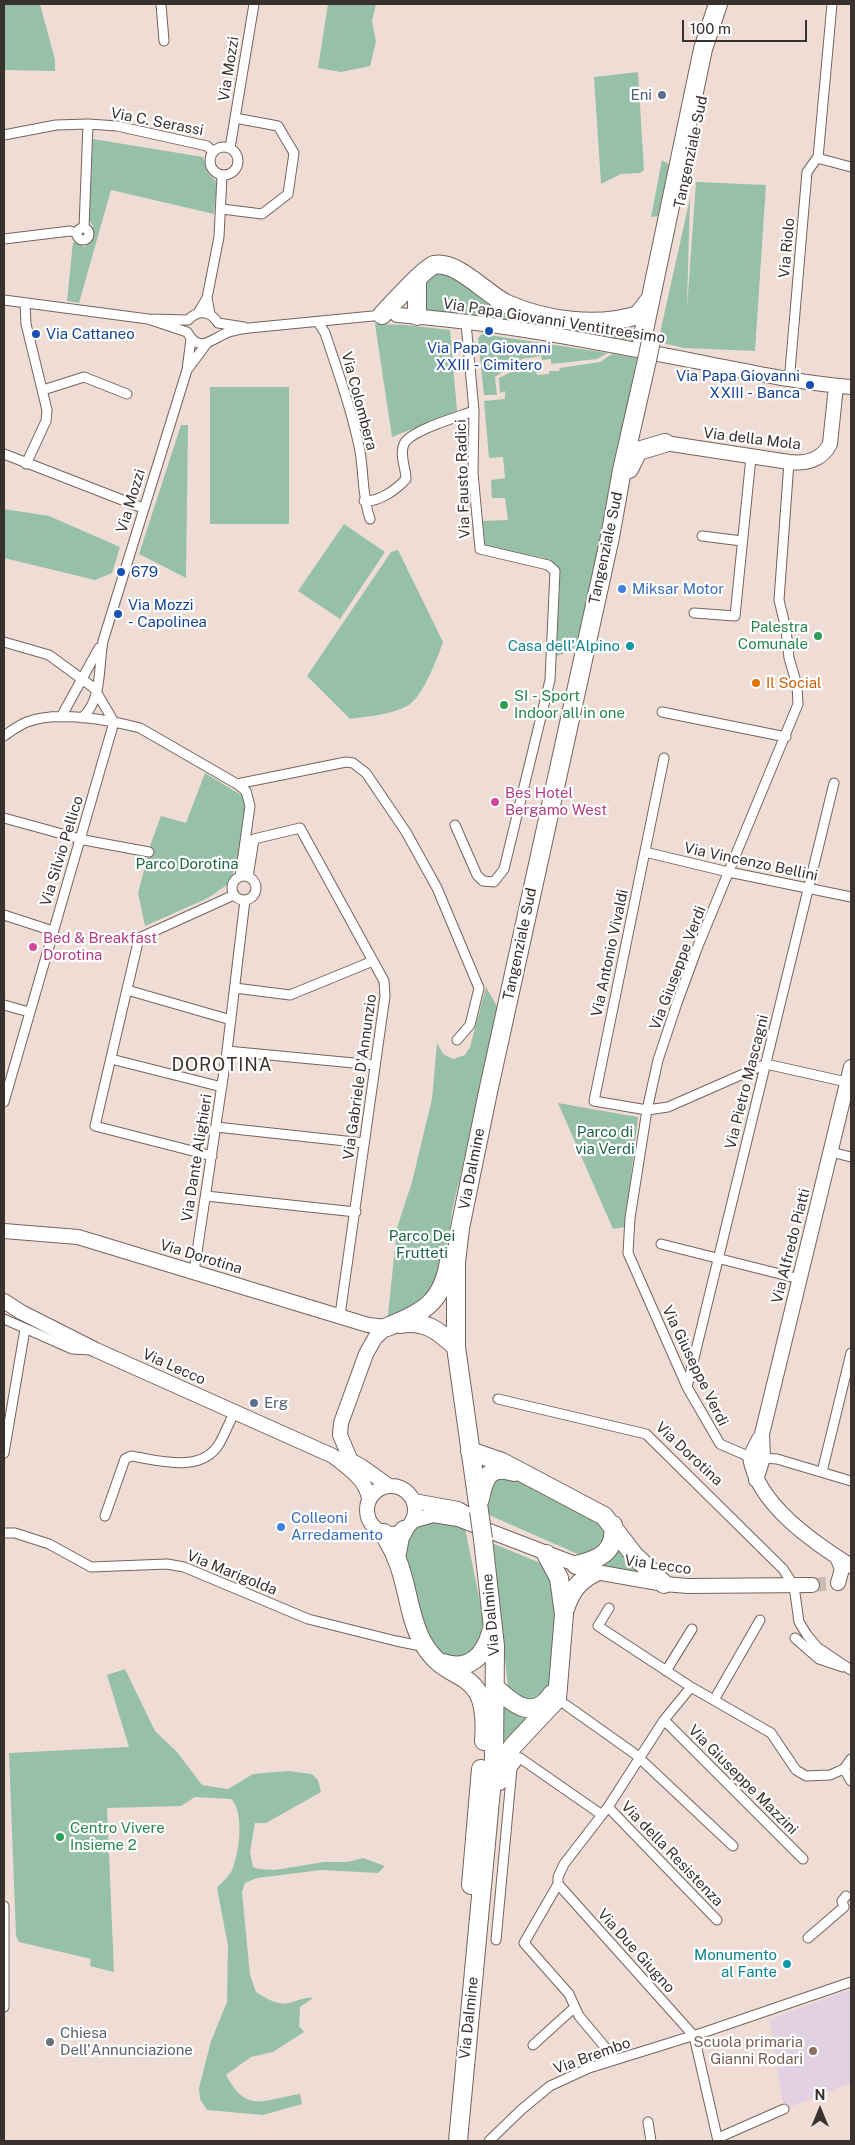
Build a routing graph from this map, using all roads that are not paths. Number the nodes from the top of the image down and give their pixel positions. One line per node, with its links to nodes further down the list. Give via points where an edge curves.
1 (161, 4): 6 (street)
2 (254, 4): 7 (street, Via Mozzi)
3 (718, 4): 20 (highway, via 703,49)
4 (723, 4): 34 (highway, Tangenziale Sud)
5 (832, 4): 12 (street)
6 (164, 41)
7 (235, 118): 10 (street, Via Mozzi); 15 (street, via 278,126 294,153 288,194 284,199 262,214)
8 (88, 124): 9 (street, Via C. Serassi, via 56,125); 11 (street, Via C. Serassi, via 118,126 166,136 207,146); 16 (street, via 80,230)
9 (4, 135)
10 (231, 144): 11 (street); 14 (street, Via Mozzi, via 238,157 238,166 231,174)
11 (213, 152): 14 (street, via 210,165)
12 (818, 158): 13 (street); 38 (street, Via Riolo, via 807,172)
13 (851, 167)
14 (222, 176): 15 (street)
15 (222, 209): 18 (street)
16 (4, 239)
17 (417, 278): 24 (highway); 25 (highway); 28 (highway, via 431,266 448,266 494,297 528,312 572,321)
18 (207, 298): 22 (street); 23 (street)
19 (4, 300): 21 (street)
20 (648, 302): 28 (highway, via 638,315); 34 (highway)
21 (25, 303): 26 (street); 41 (street, via 26,324)
22 (198, 313): 23 (street); 27 (street)
23 (210, 314): 31 (street)
24 (390, 315): 25 (main road, Via Papa Giovanni Ventitreesimo); 29 (street, Via Papa Giovanni Ventitreesimo)
25 (417, 316): 30 (main road, Via Papa Giovanni Ventitreesimo)
26 (148, 319): 27 (street); 33 (street)
27 (188, 320): 33 (street)
28 (612, 320): 34 (highway, via 631,324)
29 (318, 322): 32 (street, Via Papa Giovanni Ventitreesimo); 51 (street, Via Colombera, via 325,333 354,424)
30 (466, 322): 38 (main road, Via Papa Giovanni Ventitreesimo, via 610,345); 43 (street, Via Fausto Radici)
31 (218, 323): 32 (street, Via Papa Giovanni Ventitreesimo); 35 (street, via 216,336)
32 (249, 328): 35 (street, Via Papa Giovanni Ventitreesimo, via 229,332)
33 (189, 335): 35 (street, via 198,343); 37 (street)
34 (645, 338): 36 (highway, Tangenziale Sud, bridge)
35 (210, 342): 37 (street)
36 (643, 359): 44 (highway, Tangenziale Sud); 50 (highway)
37 (187, 370): 52 (street, Via Mozzi)
38 (787, 379): 39 (main road, Via Papa Giovanni Ventitreesimo)
39 (836, 386): 40 (main road, Via Papa Giovanni Ventitreesimo); 48 (main road, Via della Mola, via 833,431 828,448 816,459)
40 (851, 387)
41 (43, 390): 42 (street, via 84,377); 49 (street, via 46,421)
42 (127, 394)
43 (474, 411): 51 (street, via 412,436 404,444 402,452 406,479 384,496 371,502); 72 (street, Via Fausto Radici, via 473,473 480,549 548,565 556,571 550,680 504,869 494,882 483,881 477,875)
44 (634, 422): 45 (highway, via 648,437); 50 (highway, Tangenziale Sud)
45 (665, 444): 47 (main road, Via della Mola); 55 (highway, via 643,448 634,455)
46 (4, 454): 49 (street)
47 (751, 457): 48 (main road, Via della Mola); 56 (street)
48 (789, 462): 67 (street, Via Giuseppe Verdi, via 779,600 799,698)
49 (26, 464): 52 (street)
50 (622, 470): 55 (highway, Tangenziale Sud)
51 (364, 501): 53 (street, Via Colombera)
52 (143, 508): 58 (street, Via Mozzi)
53 (370, 520)
54 (702, 536): 56 (street)
55 (610, 537): 98 (highway, Tangenziale Sud)
56 (742, 541): 57 (street, via 735,616)
57 (694, 613)
58 (103, 641): 60 (street, Via Mozzi); 61 (street, Via Mozzi, via 98,667)
59 (4, 642): 60 (street, via 49,655)
60 (80, 680): 61 (street, Via Mozzi); 63 (street, Via Mozzi)
61 (98, 694): 64 (street, via 90,711); 65 (street, Via Mozzi)
62 (662, 712): 67 (street)
63 (60, 717): 64 (street); 66 (street, via 27,722)
64 (82, 718): 65 (street)
65 (114, 722): 70 (street, via 140,728); 73 (street, Via Silvio Pellico)
66 (4, 736)
67 (786, 737): 76 (street, Via Giuseppe Verdi)
68 (664, 758): 75 (street, Via Antonio Vivaldi)
69 (834, 783): 78 (street, Via Pietro Mascagni)
70 (237, 784): 77 (street, via 246,792 250,806); 90 (street, via 346,762 366,773 406,832 437,888 479,988 470,1025)
71 (4, 818): 73 (street)
72 (455, 825)
73 (80, 838): 74 (street); 83 (street, Via Silvio Pellico)
74 (149, 852)
75 (645, 852): 76 (street, Via Vincenzo Bellini); 100 (street, Via Antonio Vivaldi, via 594,1101)
76 (730, 872): 78 (street, Via Vincenzo Bellini); 100 (street, Via Giuseppe Verdi, via 677,1003 658,1060)
77 (244, 877): 79 (street, via 232,885); 81 (street, Via Dante Alighieri, via 254,882 256,888 251,898); 84 (street, Via Gabriele D'Annunzio, via 254,839 300,828)
78 (809, 889): 80 (street, Via Vincenzo Bellini); 94 (street, Via Pietro Mascagni)
79 (234, 895): 81 (street); 86 (street, via 139,938)
80 (851, 897)
81 (245, 900): 85 (street, Via Dante Alighieri)
82 (4, 916): 83 (street)
83 (53, 931): 88 (street, Via Silvio Pellico)
84 (374, 961): 85 (street, via 290,995); 93 (street, Via Gabriele D'Annunzio, via 386,988)
85 (235, 988): 89 (street, Via Dante Alighieri)
86 (127, 990): 89 (street); 92 (street)
87 (4, 1005): 88 (street)
88 (28, 1012): 99 (street, Via Silvio Pellico)
89 (231, 1020): 91 (street, Via Dante Alighieri)
90 (457, 1040)
91 (227, 1051): 93 (street); 97 (street, Via Dante Alighieri)
92 (111, 1059): 97 (street); 104 (street, via 95,1126)
93 (375, 1064): 102 (street, Via Gabriele D'Annunzio)
94 (766, 1064): 96 (street); 100 (street, via 668,1107); 110 (street, Via Pietro Mascagni)
95 (851, 1066): 96 (main road, Via Alfredo Piatti)
96 (849, 1084): 103 (main road, Via Alfredo Piatti)
97 (222, 1087): 101 (street, Via Dante Alighieri)
98 (488, 1092): 116 (highway, via 457,1203 445,1277 430,1304 413,1317); 118 (highway, Via Dalmine, via 466,1193 456,1262)
99 (4, 1102)
100 (647, 1110): 121 (street, Via Giuseppe Verdi, via 630,1218 628,1253)
101 (216, 1127): 102 (street); 104 (street, Via Dante Alighieri)
102 (364, 1143): 107 (street, Via Gabriele D'Annunzio)
103 (831, 1152): 105 (street); 112 (main road, Via Alfredo Piatti)
104 (212, 1156): 106 (street, Via Dante Alighieri)
105 (851, 1157)
106 (206, 1196): 107 (street); 111 (street, Via Dante Alighieri)
107 (356, 1212): 114 (street, Via Gabriele D'Annunzio)
108 (4, 1231): 111 (main road, Via Dorotina, via 78,1237)
109 (661, 1244): 110 (street)
110 (719, 1258): 112 (street); 121 (street, Via Pietro Mascagni)
111 (194, 1272): 114 (main road, Via Dorotina)
112 (800, 1279): 127 (main road, Via Alfredo Piatti)
113 (4, 1301): 119 (main road, Via Lecco)
114 (340, 1316): 116 (main road, Via Dorotina)
115 (4, 1319): 117 (street)
116 (388, 1327): 118 (highway, via 407,1323 428,1325); 128 (main road, via 375,1338 366,1354 341,1423 340,1435)
117 (25, 1329): 119 (street, via 72,1349); 125 (street)
118 (456, 1347): 124 (highway, Via Dalmine)
119 (96, 1350): 123 (main road, Via Lecco)
120 (851, 1353): 129 (street)
121 (687, 1387): 127 (street, Via Giuseppe Verdi, via 720,1444)
122 (498, 1399): 151 (street, Via Dorotina, via 646,1434 783,1569)
123 (234, 1412): 126 (main road, Via Lecco); 136 (street, via 218,1445 200,1459 188,1464 131,1456 126,1459)
124 (470, 1451): 130 (highway, via 502,1462); 135 (highway, Via Dalmine)
125 (4, 1453)
126 (333, 1456): 128 (main road, Via Lecco); 133 (main road, Via Lecco, via 356,1474)
127 (756, 1457): 129 (street, Via Giuseppe Verdi, via 777,1459); 143 (main road, Via Alfredo Piatti, via 756,1480 766,1495 794,1525)
128 (351, 1460): 132 (main road, Via Lecco)
129 (822, 1472): 131 (street, Via Giuseppe Verdi)
130 (528, 1477): 135 (highway, via 506,1470 490,1473 484,1482); 137 (highway, via 604,1516)
131 (851, 1481)
132 (390, 1486): 133 (main road, via 380,1488); 134 (main road, via 404,1489)
133 (369, 1499): 140 (main road, via 366,1506 368,1520)
134 (414, 1501): 138 (main road, via 415,1511); 141 (main road, Via Lecco, via 458,1509)
135 (479, 1508): 155 (highway, Via Dalmine, bridge)
136 (105, 1516)
137 (612, 1525): 145 (highway, via 614,1539 605,1554); 149 (highway, via 634,1555)
138 (408, 1526): 140 (main road, via 394,1534); 141 (main road, Via Lecco, via 433,1515 458,1519); 144 (highway, via 400,1537)
139 (4, 1533): 158 (street, Via Marigolda, via 15,1533 49,1544 91,1567 167,1564 184,1567 317,1622 416,1645)
140 (384, 1533): 144 (highway)
141 (508, 1537): 142 (main road, Via Lecco)
142 (546, 1554): 145 (main road, Via Lecco); 153 (highway, via 559,1578)
143 (837, 1557): 146 (main road); 148 (main road, via 842,1568)
144 (396, 1558): 158 (highway)
145 (576, 1565): 147 (main road, Via Lecco)
146 (851, 1566)
147 (596, 1572): 149 (main road, Via Lecco); 153 (highway, via 579,1582)
148 (841, 1582)
149 (664, 1584): 151 (main road, Via Lecco)
150 (812, 1585): 151 (main road, Via Lecco)
151 (794, 1586): 161 (street, via 799,1622 807,1635 817,1647)
152 (609, 1608): 162 (street, via 598,1626)
153 (564, 1614): 163 (highway)
154 (760, 1620): 167 (street)
155 (493, 1622): 159 (highway, via 487,1647); 166 (highway, Via Dalmine)
156 (692, 1629): 162 (street)
157 (794, 1638): 161 (street, via 819,1659)
158 (423, 1643): 160 (highway)
159 (479, 1658): 160 (highway, via 462,1665); 164 (highway)
160 (440, 1663): 164 (highway)
161 (850, 1669)
162 (666, 1671): 165 (street)
163 (558, 1680): 166 (highway, via 547,1701 535,1708 514,1704); 176 (highway, via 554,1705 509,1753 502,1769)
164 (475, 1686): 191 (highway, via 482,1702 484,1734 462,1976 459,2048)
165 (691, 1687): 167 (street); 169 (street, Via della Resistenza)
166 (496, 1688): 176 (highway, Via Dalmine)
167 (714, 1700): 172 (street, via 771,1733 796,1770 806,1776 830,1775)
168 (566, 1705): 170 (street)
169 (664, 1720): 170 (street, Via della Resistenza); 178 (street, Via Giuseppe Mazzini)
170 (641, 1759): 174 (street, Via della Resistenza); 177 (street)
171 (851, 1759): 172 (street)
172 (844, 1769): 173 (street)
173 (851, 1781)
174 (608, 1807): 175 (street, Via della Resistenza); 182 (street, Via della Resistenza)
175 (602, 1815): 179 (street, Via della Resistenza, via 564,1864); 184 (street, via 520,1758 512,1768)
176 (489, 1830): 191 (highway, Via Dalmine)
177 (733, 1846)
178 (803, 1859)
179 (558, 1884): 186 (street, Via della Resistenza, via 524,1943 569,1994); 188 (street, Via Due Giugno)
180 (846, 1896): 183 (street, via 842,1901 844,1907)
181 (4, 1906): 187 (street)
182 (717, 1920)
183 (808, 1938)
184 (496, 1940)
185 (851, 1982): 188 (street, Via Brembo)
186 (575, 2006): 189 (street); 190 (street, via 579,2016)
187 (4, 2007)
188 (694, 2036): 190 (street, Via Brembo); 195 (street)
189 (534, 2044)
190 (615, 2059): 194 (street, Via Brembo, via 550,2086 521,2110)
191 (463, 2075): 196 (highway, Via Dalmine)
192 (784, 2109): 195 (street)
193 (648, 2122): 198 (street)
194 (499, 2137): 197 (street, Via Brembo)
195 (718, 2140)
196 (458, 2141)
197 (488, 2141)
198 (651, 2141)

